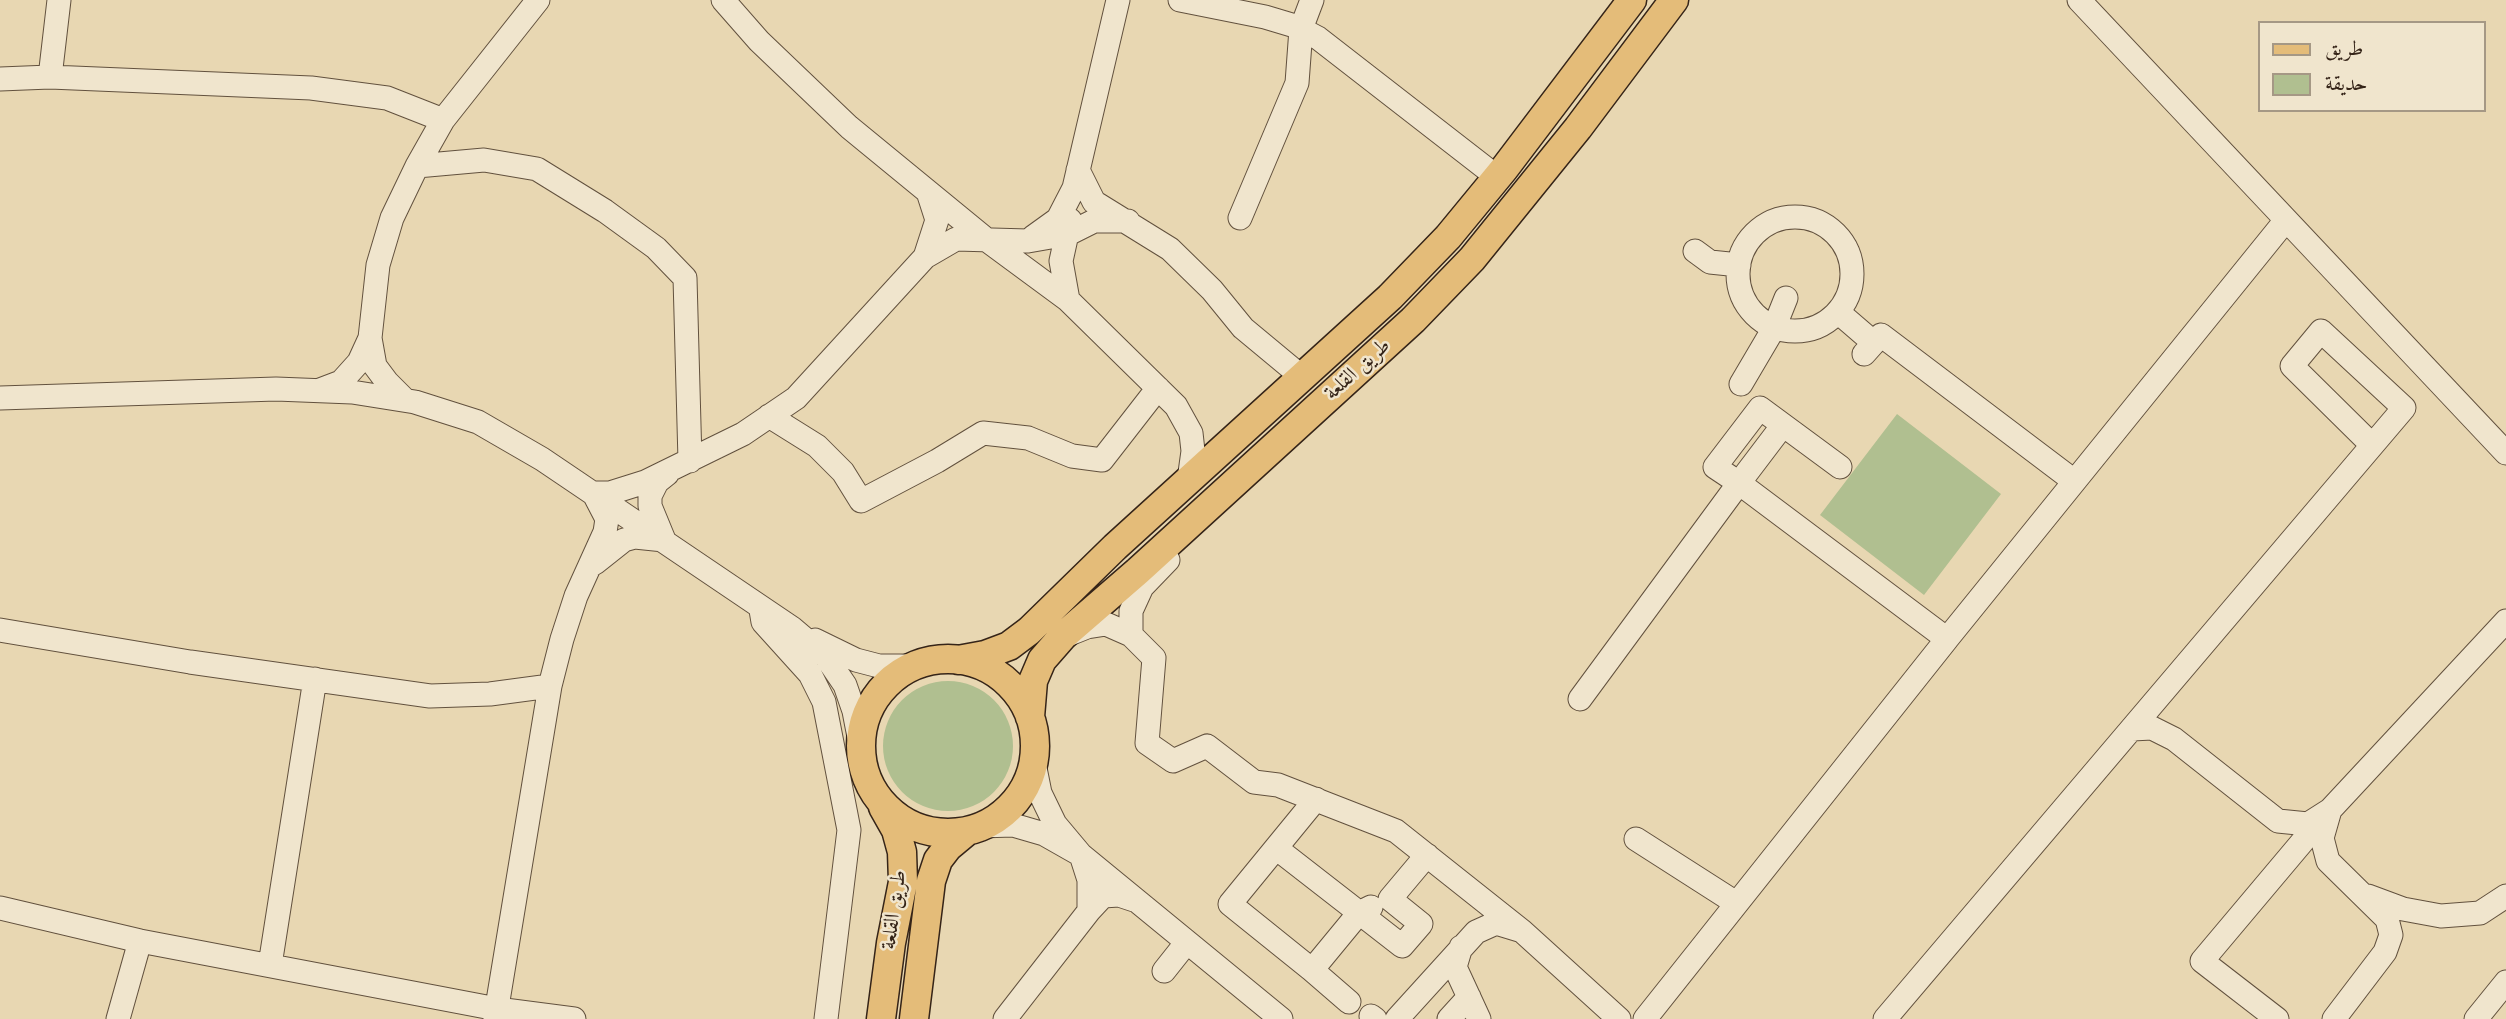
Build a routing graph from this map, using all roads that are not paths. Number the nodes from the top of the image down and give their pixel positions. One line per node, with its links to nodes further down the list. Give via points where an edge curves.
1 (58, 0): 14 (street)
2 (538, 0): 17 (street)
3 (723, 0): 21 (street, via 849,127)
4 (1118, 0): 20 (street)
5 (1180, 0): 11 (street)
6 (1306, 0): 11 (street, via 1298,9)
7 (1312, 0): 12 (street)
8 (1632, 0): 19 (main road, طريق القلعة)
9 (1674, 0): 40 (main road, طريق القلعة, via 1472,259)
10 (2079, 0): 23 (street)
11 (1265, 16): 12 (street)
12 (1301, 29): 13 (street); 16 (street)
13 (1342, 56): 16 (street, via 1318,58); 19 (street)
14 (50, 77): 15 (street); 17 (street, via 311,88 387,98)
15 (0, 79)
16 (1297, 83): 22 (street)
17 (443, 120): 18 (street)
18 (417, 166): 35 (street, via 378,265); 46 (street, via 485,160 537,169 646,241 685,278)
19 (1497, 177): 36 (main road, طريق القلعة, via 1390,297)
20 (1076, 179): 24 (street, via 1094,202); 25 (street); 27 (street, via 1058,219)
21 (928, 192): 26 (street); 29 (street, via 937,220)
22 (1240, 218)
23 (2286, 220): 45 (street); 49 (street)
24 (1128, 222): 25 (street, via 1094,221); 36 (street, via 1170,249 1243,328)
25 (1068, 234): 27 (street); 32 (street, via 1061,261)
26 (988, 241): 27 (street); 29 (street, via 956,239); 32 (street)
27 (1028, 241)
28 (1695, 251): 30 (street, via 1710,262)
29 (925, 257): 43 (street, via 796,398)
30 (1739, 265): 33 (street, via 1755,232 1774,220 1795,216 1820,222 1835,232 1852,262 1852,281); 34 (street, via 1737,282 1743,301 1756,317)
31 (1786, 298): 34 (street)
32 (1068, 300): 38 (street)
33 (1838, 312): 34 (street, via 1816,328 1795,332); 49 (street, via 1869,349 1881,335)
34 (1774, 328): 37 (street)
35 (370, 338): 39 (street, via 359,362 341,382); 42 (street, via 375,366)
36 (1302, 377): 48 (main road, طريق القلعة)
37 (1741, 384)
38 (1158, 388): 43 (street, via 1102,460 1072,456 1028,438 983,433 861,501 843,472 817,446); 48 (street, via 1176,406 1191,433)
39 (318, 391): 41 (street); 42 (street)
40 (1335, 392): 57 (street, via 1142,587 1131,611); 58 (main road, طريق القلعة)
41 (0, 398)
42 (405, 400): 51 (street, via 478,422)
43 (769, 416): 46 (street)
44 (2371, 444): 44 (street, via 2292,366 2321,331 2404,408); 67 (street)
45 (2506, 453)
46 (682, 465): 51 (street, via 626,489); 52 (street, via 657,482 650,496)
47 (1840, 467): 50 (street, via 1760,408 1715,467)
48 (1189, 480): 61 (main road, طريق القلعة, via 1029,631 985,656)
49 (2074, 481): 60 (street)
50 (1739, 483): 60 (street); 65 (street)
51 (593, 493): 52 (street); 53 (street, via 607,519)
52 (664, 540): 53 (street, via 624,540); 54 (street)
53 (589, 570): 64 (street, via 576,596)
54 (761, 607): 55 (street); 103 (street, via 763,622 810,674 824,702 849,830)
55 (792, 628): 62 (street, via 856,660 879,666); 68 (street, via 825,657 845,685)
56 (0, 630): 63 (street)
57 (1131, 635): 58 (street, via 1106,624); 70 (street, via 1154,657 1147,743 1173,761 1207,746 1254,782)
58 (1063, 636): 66 (main road, طريق القلعة, via 1042,660 1032,681)
59 (2501, 636): 72 (street)
60 (1947, 639): 85 (street)
61 (958, 660): 62 (main road, via 945,658); 66 (main road, via 979,664 1005,680)
62 (912, 666): 68 (main road, via 883,687 865,717)
63 (315, 679): 64 (street, via 430,696); 94 (street)
64 (550, 686): 100 (street)
65 (1580, 699)
66 (1030, 717): 69 (main road)
67 (2133, 729): 73 (street, via 2152,728 2174,739); 114 (street)
68 (860, 742): 71 (main road, via 865,776)
69 (1033, 758): 74 (main road, via 1016,800 996,819); 78 (street, via 1050,814)
70 (1316, 799): 77 (street); 79 (street, via 1396,831)
71 (882, 804): 74 (main road, via 909,825 938,833); 92 (main road, طريق القلعة, via 902,852 902,882)
72 (2330, 810): 73 (street, via 2308,824); 80 (street, via 2322,838)
73 (2278, 821): 76 (street)
74 (973, 829): 78 (street, via 1013,825 1044,834); 106 (main road, طريق القلعة, via 947,847 931,881)
75 (1636, 839): 85 (street)
76 (2303, 841): 80 (street); 115 (street, via 2202,961)
77 (1276, 848): 88 (street); 95 (street, via 1230,904)
78 (1081, 855): 84 (street); 87 (street, via 1089,880)
79 (1427, 855): 83 (street); 89 (street)
80 (2328, 862): 81 (street)
81 (2362, 894): 82 (street, via 2441,916 2480,913); 116 (street, via 2387,919 2391,935 2385,952)
82 (2506, 896)
83 (1390, 899): 88 (street); 88 (street, via 1421,924 1402,946)
84 (1136, 900): 87 (street, via 1103,896); 91 (street)
85 (1737, 903): 113 (street)
86 (0, 908): 90 (street)
87 (1088, 911): 107 (street)
88 (1359, 913): 95 (street)
89 (1522, 931): 93 (street, via 1496,923 1476,932); 112 (street)
90 (140, 941): 94 (street); 101 (street)
91 (1187, 942): 96 (street); 108 (street)
92 (891, 943): 104 (main road); 105 (main road, طريق القلعة)
93 (1461, 947): 98 (street, via 1455,967); 109 (street)
94 (270, 965): 100 (street)
95 (1312, 970): 99 (street)
96 (1164, 971)
97 (2506, 982): 117 (street)
98 (1468, 997): 110 (street); 111 (street)
99 (1349, 1002)
100 (496, 1014): 102 (street)
101 (118, 1019)
102 (574, 1019)
103 (826, 1019)
104 (860, 1019)
105 (881, 1019)
106 (914, 1019)
107 (1005, 1019)
108 (1281, 1019)
109 (1397, 1019)
110 (1449, 1019)
111 (1479, 1019)
112 (1619, 1019)
113 (1645, 1019)
114 (1885, 1019)
115 (2277, 1019)
116 (2334, 1019)
117 (2476, 1019)

